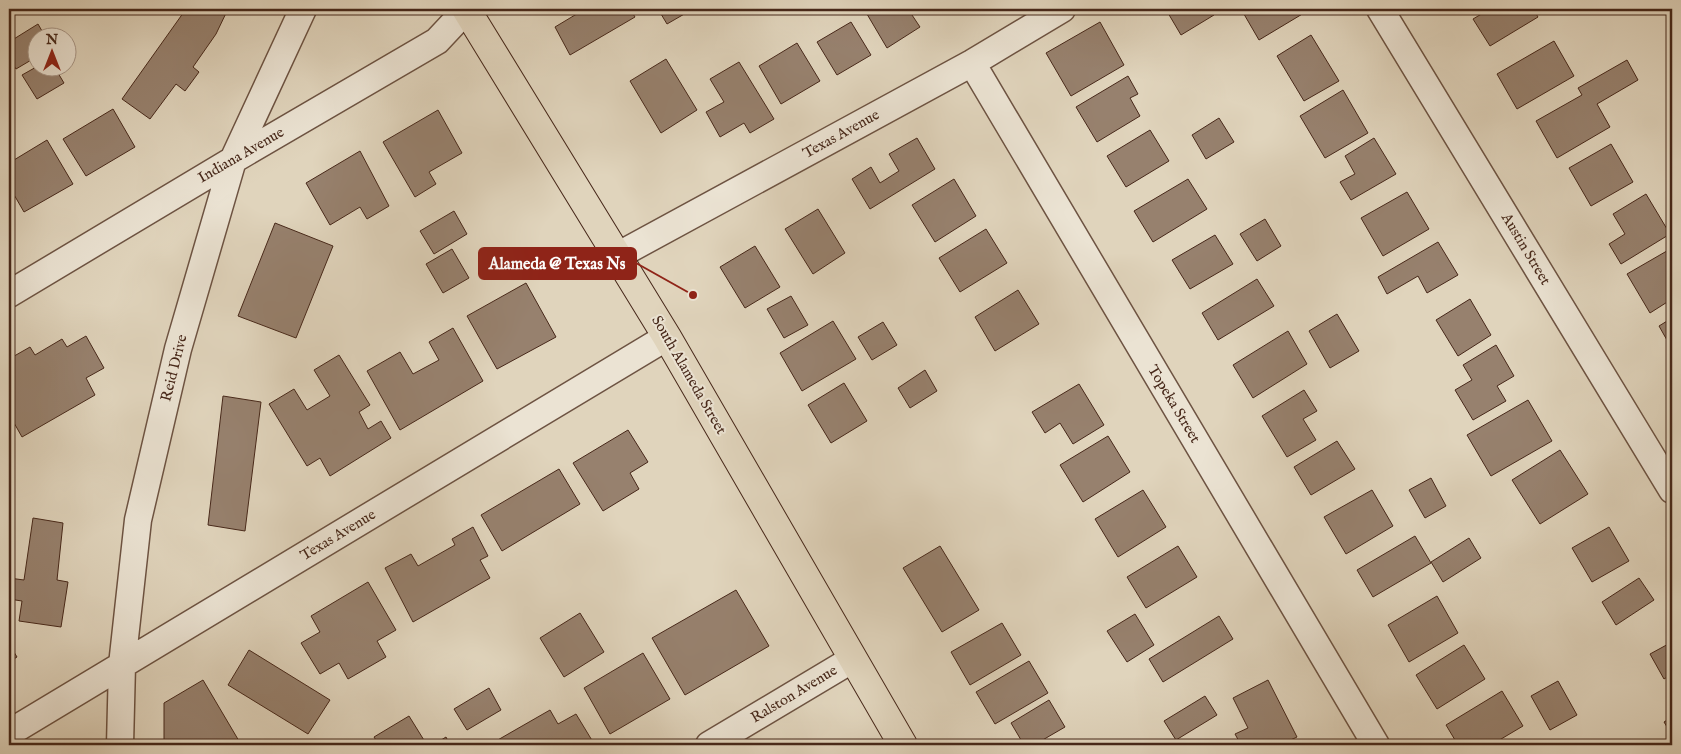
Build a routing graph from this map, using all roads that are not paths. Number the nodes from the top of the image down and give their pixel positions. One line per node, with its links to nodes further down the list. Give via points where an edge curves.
1 (303, 9): 6 (street, Reid Drive)
2 (467, 9): 6 (street, Indiana Avenue, via 438,41); 7 (main road, South Alameda Street)
3 (1062, 9): 5 (street, Texas Avenue)
4 (1380, 9): 10 (street, Austin Street)
5 (972, 62): 7 (street, Texas Avenue); 17 (street, Topeka Street)
6 (232, 160): 8 (street, Indiana Avenue); 12 (street, Reid Drive, via 178,349 138,520)
7 (617, 256): 9 (main road, South Alameda Street)
8 (9, 294)
9 (667, 337): 11 (main road, South Alameda Street); 12 (street, Texas Avenue)
10 (1672, 490)
11 (853, 659): 15 (street, Ralston Avenue); 16 (main road, South Alameda Street)
12 (122, 665): 13 (street, Texas Avenue); 14 (street, Reid Drive)
13 (9, 733)
14 (120, 745)
15 (709, 745)
16 (903, 745)
17 (1376, 745)

